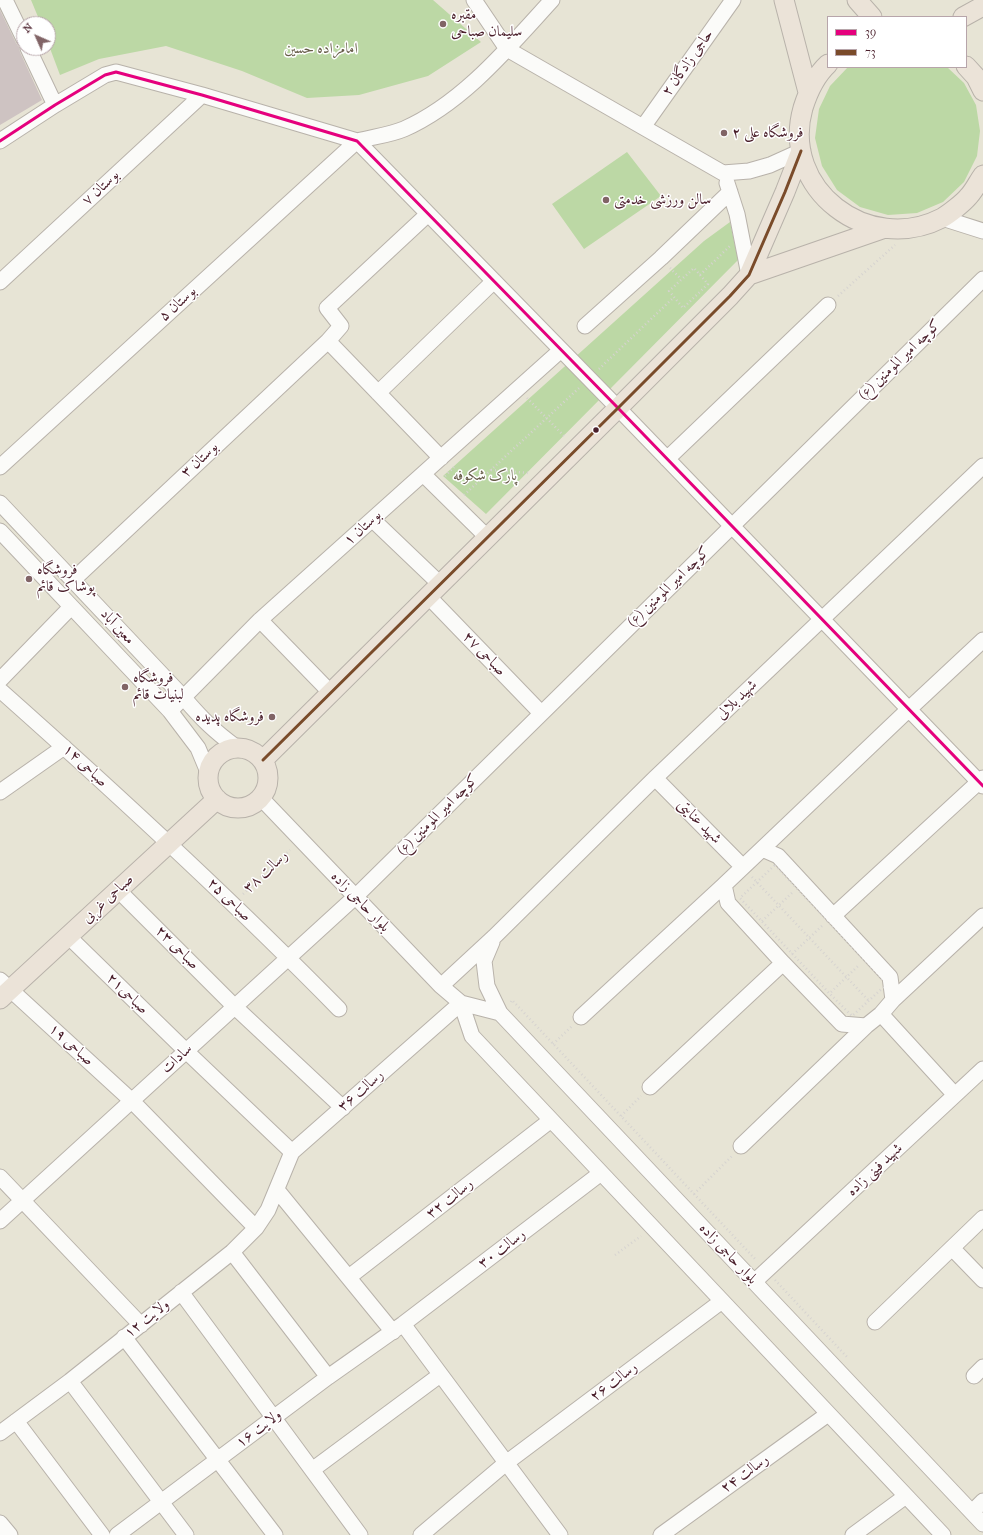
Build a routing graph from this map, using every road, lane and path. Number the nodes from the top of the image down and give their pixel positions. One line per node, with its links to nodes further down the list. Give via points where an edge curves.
1 (5, 0): 10 (street)
2 (474, 0): 11 (street)
3 (552, 0): 11 (street)
4 (733, 0): 19 (street, حاجی زادگان ۲)
5 (784, 0): 16 (main road)
6 (857, 0): 8 (main road)
7 (983, 6): 9 (main road)
8 (871, 16)
9 (965, 16)
10 (16, 23)
11 (507, 49): 19 (street); 21 (street, via 476,81 434,112 403,129)
12 (32, 56): 18 (street)
13 (827, 65): 16 (main road)
14 (967, 67): 15 (main road)
15 (983, 91)
16 (808, 92): 22 (main road, via 800,121)
17 (202, 95): 18 (street, via 116,72); 21 (street); 36 (street, بوستان ۷)
18 (55, 105): 20 (street)
19 (643, 127): 23 (street)
20 (0, 141)
21 (357, 141): 26 (street); 51 (street, بوستان ۵)
22 (800, 151): 23 (street, via 770,165 749,171); 29 (main road, via 811,180 829,203 854,220); 33 (main road)
23 (723, 173): 25 (street)
24 (983, 175): 27 (main road, via 968,198)
25 (730, 192): 31 (street); 39 (street)
26 (428, 214): 35 (street); 40 (street, بوستان ۳, via 327,308 341,326)
27 (942, 218): 28 (main road); 30 (street)
28 (913, 228): 29 (main road); 38 (path)
29 (882, 229): 33 (main road)
30 (983, 232)
31 (741, 235): 32 (path); 33 (street)
32 (700, 275): 37 (path, via 694,268 669,291); 37 (path, via 708,284 683,308)
33 (749, 275): 45 (main road)
34 (983, 279): 58 (street, کوچه امیر المومنین (ع))
35 (494, 281): 41 (street); 44 (street)
36 (0, 282)
37 (674, 297): 42 (path)
38 (828, 305): 49 (street)
39 (585, 326)
40 (328, 341): 44 (street); 61 (street, بوستان ۳)
41 (561, 350): 42 (street); 43 (street, بوستان ۱)
42 (589, 379): 45 (street); 46 (path)
43 (518, 389): 46 (path); 48 (street, بوستان ۱)
44 (378, 393): 48 (street)
45 (618, 408): 47 (main road); 49 (street)
46 (546, 418): 47 (path); 52 (path)
47 (577, 448): 54 (main road)
48 (441, 458): 53 (street, بوستان ۱)
49 (667, 459): 58 (street)
50 (983, 466): 65 (street, شهید بلالی)
51 (0, 467)
52 (491, 470): 54 (path); 56 (path)
53 (423, 474): 56 (street); 57 (street, بوستان ۱)
54 (551, 474): 60 (main road)
55 (0, 503): 61 (street, معین آباد)
56 (453, 504): 60 (street)
57 (373, 520): 62 (street, صباحی ۲۷); 64 (street, بوستان ۱)
58 (731, 526): 65 (street); 73 (street, کوچه امیر المومنین (ع))
59 (0, 531): 63 (street, معین آباد)
60 (487, 537): 62 (main road)
61 (73, 580): 70 (street, معین آباد)
62 (434, 590): 69 (main road); 73 (street, صباحی ۲۷)
63 (71, 608): 67 (street); 72 (street, معین آباد)
64 (260, 620): 69 (street); 70 (street, بوستان ۱)
65 (822, 620): 71 (street); 78 (street, شهید بلالی)
66 (983, 640): 71 (street)
67 (0, 680)
68 (0, 690): 74 (street, صباحی ۱۴)
69 (330, 692): 76 (main road)
70 (184, 698): 72 (street, بوستان ۱); 75 (street, معین آباد, via 215,732)
71 (908, 710): 79 (street); 85 (street)
72 (170, 711): 77 (street, معین آباد, via 198,748)
73 (541, 713): 91 (street, کوچه امیر المومنین (ع))
74 (64, 747): 80 (street); 84 (street, صباحی ۱۴)
75 (236, 747): 76 (main road, via 246,748); 77 (main road, via 218,755)
76 (263, 760): 81 (main road, via 268,779)
77 (208, 772): 82 (main road, via 208,782)
78 (655, 778): 86 (street, شهید عنایتی); 98 (street, شهید بلالی)
79 (982, 782): 95 (street)
80 (0, 792)
81 (261, 798): 82 (main road, via 253,804 234,808); 83 (street, بلوار حاجی زاده)
82 (216, 799): 84 (main road, صباحی غربی)
83 (301, 840): 91 (street, بلوار حاجی زاده); 92 (path, رسالت ۳۸)
84 (169, 843): 90 (main road, صباحی غربی); 92 (street, صباحی ۲۵)
85 (762, 849): 86 (street); 89 (street, via 778,856)
86 (742, 866): 87 (path); 88 (street)
87 (757, 881): 89 (path, via 775,865); 93 (path); 96 (path, via 740,898)
88 (724, 884): 96 (street, via 728,903); 114 (street)
89 (799, 886): 93 (path); 95 (street); 95 (path)
90 (118, 890): 97 (main road, صباحی غربی); 110 (street, صباحی ۲۳)
91 (355, 897): 100 (street, سادات); 104 (street, بلوار حاجی زاده)
92 (232, 904): 100 (street, صباحی ۲۵)
93 (779, 905): 96 (path); 99 (path)
94 (983, 916): 107 (street)
95 (830, 918): 99 (path); 102 (street); 102 (path)
96 (757, 926): 101 (street); 101 (path)
97 (68, 936): 105 (main road, صباحی غربی); 117 (street, صباحی۲۱)
98 (494, 937): 104 (street, شهید بلالی); 112 (street, بلوار حاجی زاده, via 484,961 487,986)
99 (809, 938): 101 (path); 103 (path)
100 (288, 958): 110 (street, سادات); 111 (street, صباحی ۲۵)
101 (788, 958): 106 (street); 106 (path); 119 (street)
102 (867, 958): 103 (path); 107 (street, via 890,977); 108 (path, via 887,984)
103 (847, 977): 106 (path); 108 (path)
104 (441, 986): 109 (street, بلوار حاجی زاده)
105 (3, 990): 121 (street, صباحی ۱۹)
106 (825, 997): 108 (path, via 852,1016); 115 (street, via 842,1024)
107 (893, 1000): 113 (street)
108 (869, 1002): 113 (path)
109 (461, 1004): 112 (street); 122 (street, رسالت ۳۶); 124 (street, بلوار حاجی زاده, via 472,1036)
110 (235, 1006): 117 (street, سادات); 122 (street, صباحی ۲۳)
111 (339, 1009)
112 (500, 1012): 116 (path, via 512,1000); 142 (street, بلوار حاجی زاده)
113 (881, 1014): 115 (street); 120 (street)
114 (581, 1017): 116 (path)
115 (866, 1026): 125 (street)
116 (553, 1044): 123 (path)
117 (186, 1051): 121 (street, سادات); 126 (street, صباحی۲۱)
118 (983, 1069): 120 (street, شهید فینی زاده)
119 (650, 1088): 123 (path)
120 (955, 1095): 139 (street, شهید فینی زاده)
121 (132, 1101): 131 (street, سادات); 134 (street, صباحی ۱۹)
122 (343, 1108): 126 (street, رسالت ۳۶)
123 (621, 1116): 130 (path)
124 (551, 1120): 127 (street, بلوار حاجی زاده); 140 (street, رسالت ۳۲)
125 (741, 1146): 130 (path)
126 (292, 1152): 129 (street, رسالت ۳۶)
127 (601, 1173): 135 (street, بلوار حاجی زاده); 147 (street, رسالت ۳۰)
128 (0, 1177): 131 (street)
129 (277, 1190): 134 (street, ولایت ۱۲); 140 (street)
130 (694, 1194): 139 (path)
131 (23, 1201): 133 (street, سادات); 146 (street)
132 (983, 1218): 136 (street)
133 (0, 1222)
134 (256, 1228): 137 (street, ولایت ۱۲)
135 (653, 1228): 138 (path); 144 (street, بلوار حاجی زاده)
136 (952, 1248): 141 (street); 145 (street)
137 (232, 1252): 143 (street, ولایت ۱۲); 151 (street)
138 (615, 1254)
139 (766, 1271): 142 (street, شهید فینی زاده); 149 (path)
140 (349, 1277): 147 (street)
141 (983, 1280)
142 (754, 1282): 163 (street, بلوار حاجی زاده)
143 (181, 1292): 146 (street, ولایت ۱۲); 154 (street)
144 (722, 1301): 153 (street, بلوار حاجی زاده); 158 (street, رسالت ۲۶)
145 (875, 1322)
146 (141, 1325): 148 (street, ولایت ۱۲)
147 (398, 1328): 150 (street); 151 (street, ولایت ۱۶)
148 (124, 1337): 152 (street, ولایت ۱۲); 157 (street)
149 (852, 1361)
150 (440, 1375): 158 (street); 159 (street)
151 (328, 1378): 154 (street, ولایت ۱۶)
152 (70, 1381): 155 (street, ولایت ۱۲); 162 (street)
153 (828, 1414): 160 (street, بلوار حاجی زاده); 174 (street, رسالت ۲۴)
154 (274, 1418): 157 (street, ولایت ۱۶); 159 (street)
155 (16, 1421): 156 (street, ولایت ۱۲); 167 (street)
156 (0, 1433)
157 (218, 1460): 162 (street, ولایت ۱۶); 170 (street)
158 (506, 1463): 172 (street, رسالت ۲۶); 173 (street)
159 (312, 1470): 171 (street)
160 (906, 1496): 175 (street); 176 (street, بلوار حاجی زاده)
161 (983, 1501): 163 (street)
162 (161, 1502): 168 (street, ولایت ۱۶); 169 (street)
163 (972, 1512): 165 (street, بلوار حاجی زاده)
164 (0, 1523): 166 (street)
165 (983, 1524)
166 (10, 1535)
167 (102, 1535)
168 (117, 1535)
169 (186, 1535)
170 (276, 1535)
171 (360, 1535)
172 (421, 1535)
173 (560, 1535)
174 (661, 1535)
175 (853, 1535)
176 (943, 1535)

